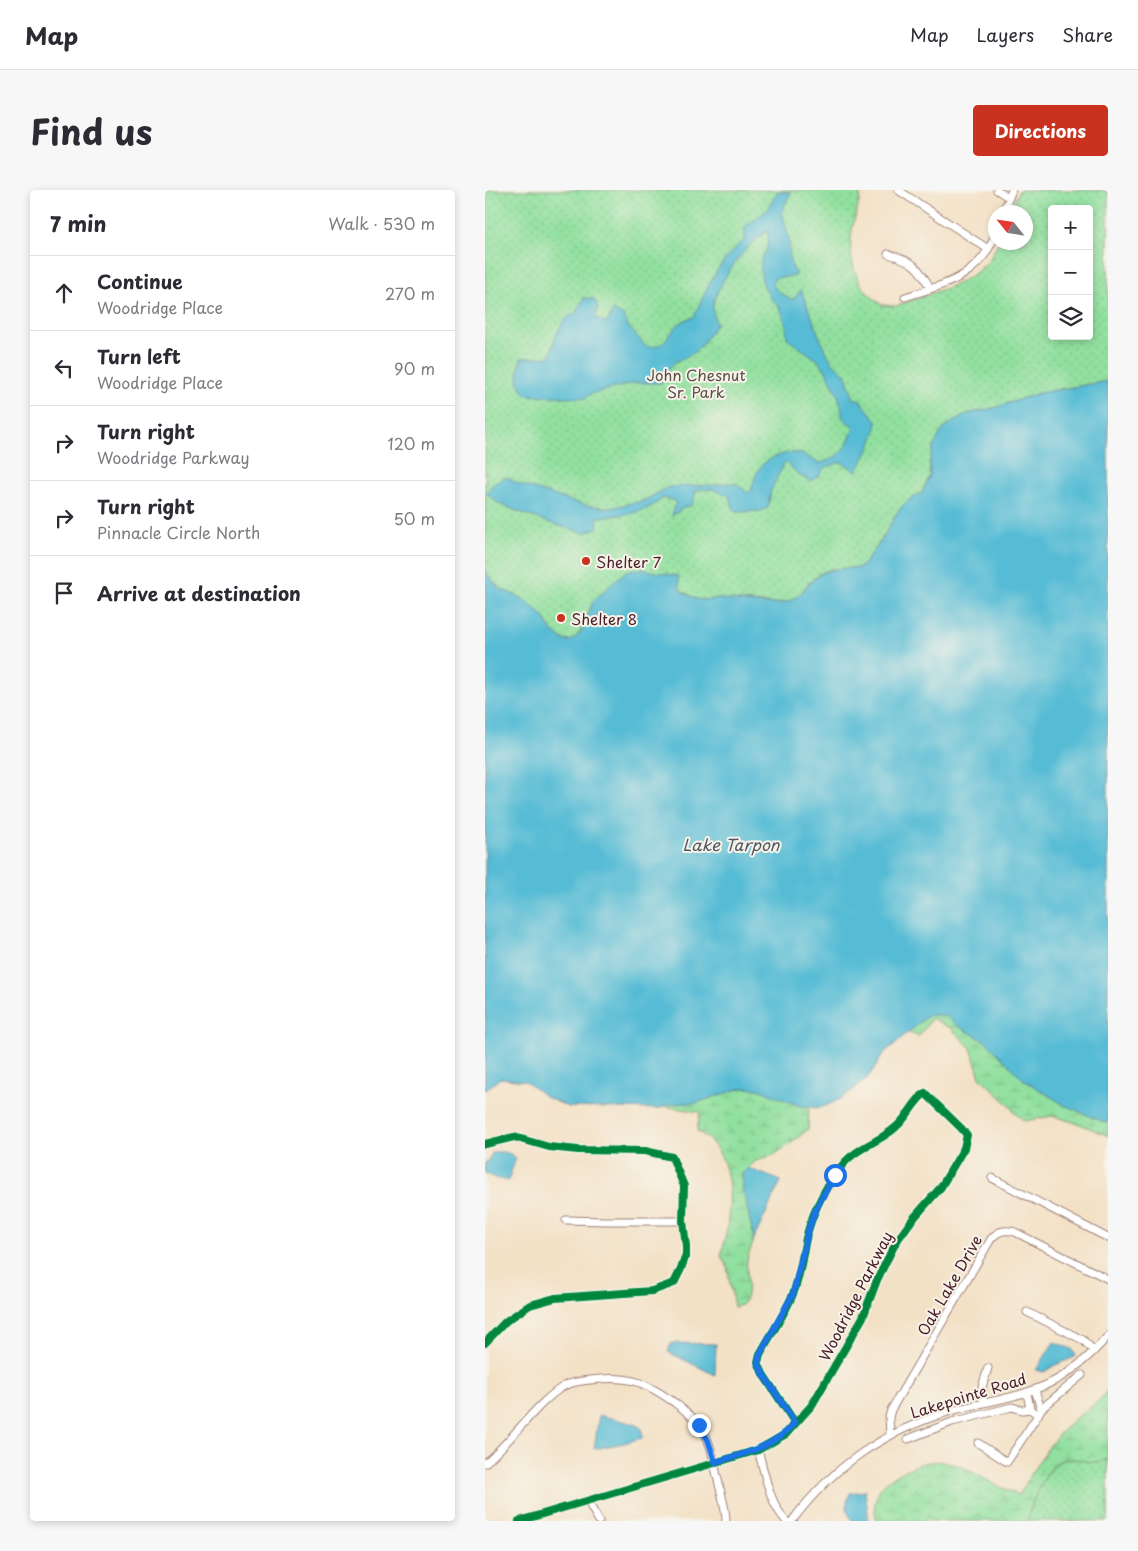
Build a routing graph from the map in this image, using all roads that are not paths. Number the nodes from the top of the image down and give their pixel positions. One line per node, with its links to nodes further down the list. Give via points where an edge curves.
1 (898, 190): 4 (street)
2 (997, 190): 3 (street)
3 (1010, 194)
4 (988, 247)
5 (988, 250): 7 (street, via 979,264 968,272)
6 (888, 254): 7 (street, via 917,267)
7 (930, 288): 8 (street)
8 (905, 296)
9 (485, 1144): 12 (street, via 514,1137 549,1147 645,1151 672,1157 683,1186)
10 (992, 1178): 13 (street)
11 (566, 1220): 12 (street)
12 (683, 1220): 17 (street, via 686,1254 674,1283 652,1291 555,1298 530,1305 506,1321)
13 (1108, 1238)
14 (1108, 1279): 27 (street, Oak Lake Drive, via 1015,1232 996,1233 891,1410)
15 (1027, 1312): 18 (street, via 1083,1340)
16 (1108, 1336): 18 (street, Lakepointe Road)
17 (485, 1342)
18 (1095, 1351): 21 (street, Lakepointe Road, via 1055,1381)
19 (988, 1368): 23 (street, via 982,1387)
20 (1082, 1375): 25 (street)
21 (1035, 1390): 22 (street, Lakepointe Road); 25 (street)
22 (1027, 1392): 23 (street, Lakepointe Road); 24 (street)
23 (983, 1402): 27 (street, Lakepointe Road)
24 (1030, 1408): 25 (street); 28 (street, via 1013,1407 952,1422)
25 (1040, 1412): 29 (street, via 1007,1462)
26 (795, 1423): 26 (street, Woodridge Parkway, via 812,1405 846,1349 896,1242 941,1187 964,1148 967,1135 925,1093 894,1129 846,1161 813,1216 793,1294 758,1362); 30 (street, Woodridge Parkway, via 786,1434)
27 (890, 1435): 38 (street, Lakepointe Road, via 839,1470)
28 (908, 1439)
29 (978, 1443)
30 (758, 1450): 31 (street, Woodridge Parkway); 37 (street, via 773,1502)
31 (715, 1462): 32 (street, via 708,1440 685,1410 649,1385 630,1379 605,1378 565,1385 547,1399); 33 (street, Woodridge Parkway); 36 (street)
32 (485, 1463)
33 (588, 1502): 34 (street, Woodridge Parkway); 35 (street)
34 (519, 1521)
35 (599, 1521)
36 (726, 1521)
37 (786, 1521)
38 (793, 1521)

